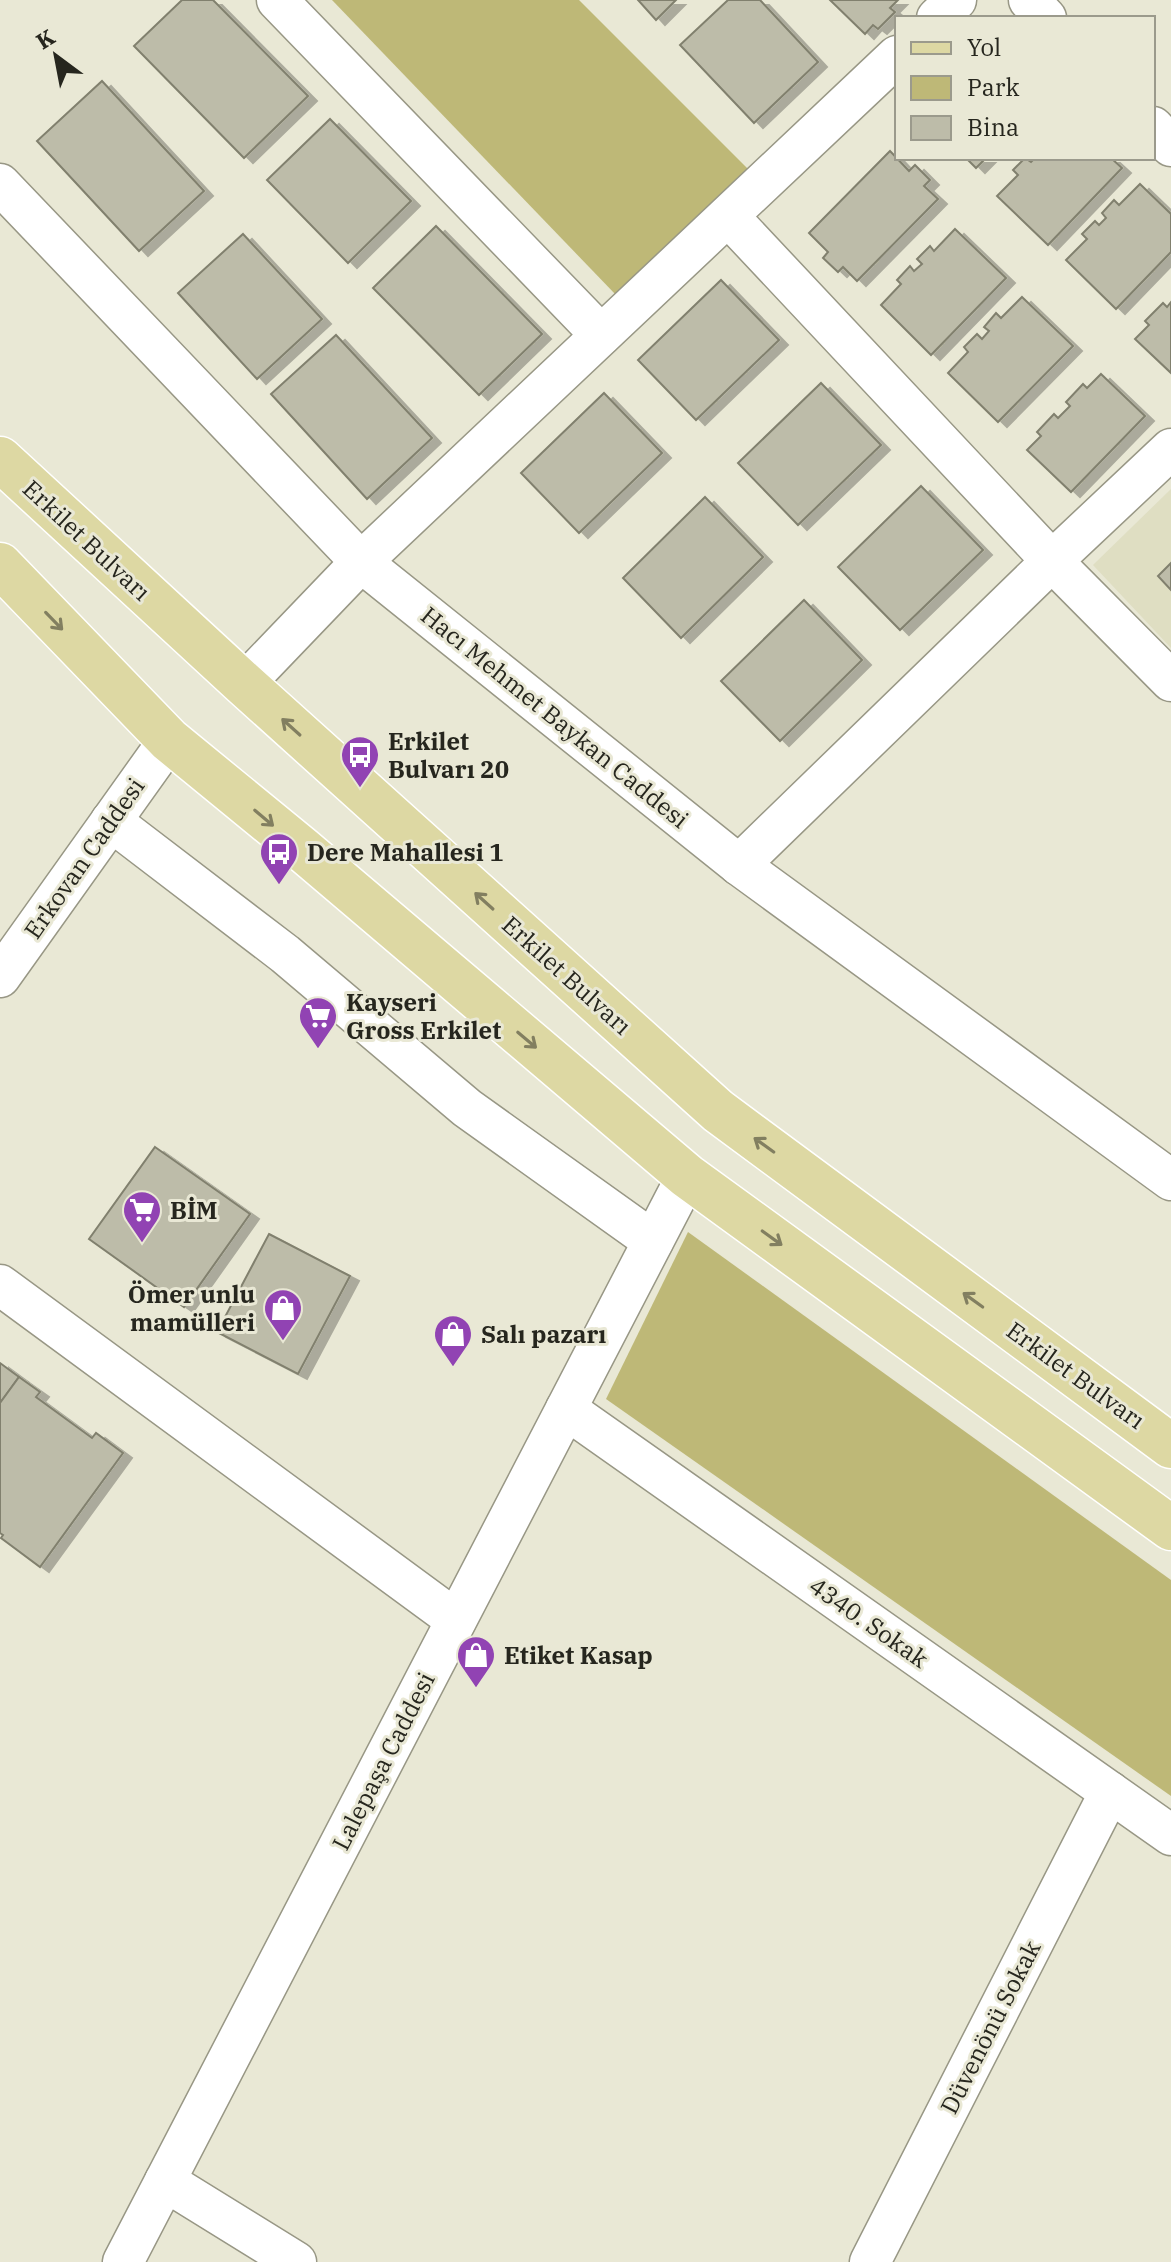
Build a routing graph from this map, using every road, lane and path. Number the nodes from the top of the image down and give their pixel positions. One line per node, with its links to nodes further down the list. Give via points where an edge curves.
1 (277, 0): 11 (street)
2 (956, 0): 4 (street)
3 (1029, 0): 5 (street)
4 (939, 16)
5 (1044, 16)
6 (895, 58): 10 (street)
7 (1155, 129): 8 (street)
8 (1171, 146)
9 (0, 184): 15 (street, Hacı Mehmet Baykan Caddesi)
10 (728, 216): 11 (street); 14 (street)
11 (601, 335): 15 (street)
12 (1171, 449): 14 (street)
13 (0, 459): 18 (main road, Erkilet Bulvarı)
14 (1052, 561): 17 (street); 21 (street)
15 (361, 562): 18 (street); 21 (street, Hacı Mehmet Baykan Caddesi)
16 (4, 572): 19 (main road, one-way to 19)
17 (1171, 681)
18 (244, 684): 28 (main road, Erkilet Bulvarı, one-way to 18, via 718,1111)
19 (169, 740): 20 (street, Erkovan Caddesi); 23 (main road, one-way to 23)
20 (111, 821): 22 (street, Erkovan Caddesi); 25 (street, via 285,954 467,1108)
21 (739, 865): 24 (street, Hacı Mehmet Baykan Caddesi)
22 (0, 977)
23 (687, 1176): 25 (street, Lalepaşa Caddesi); 29 (main road, one-way to 29)
24 (1171, 1180)
25 (653, 1241): 27 (street, Lalepaşa Caddesi)
26 (0, 1285): 30 (street)
27 (566, 1409): 30 (street, Lalepaşa Caddesi); 31 (street, 4340. Sokak)
28 (1171, 1446)
29 (1171, 1528)
30 (456, 1620): 33 (street, Lalepaşa Caddesi)
31 (1110, 1792): 32 (street, 4340. Sokak); 36 (street, Düvenönü Sokak)
32 (1171, 1835)
33 (165, 2181): 34 (street, Lalepaşa Caddesi); 35 (street)
34 (123, 2262)
35 (296, 2262)
36 (870, 2262)

